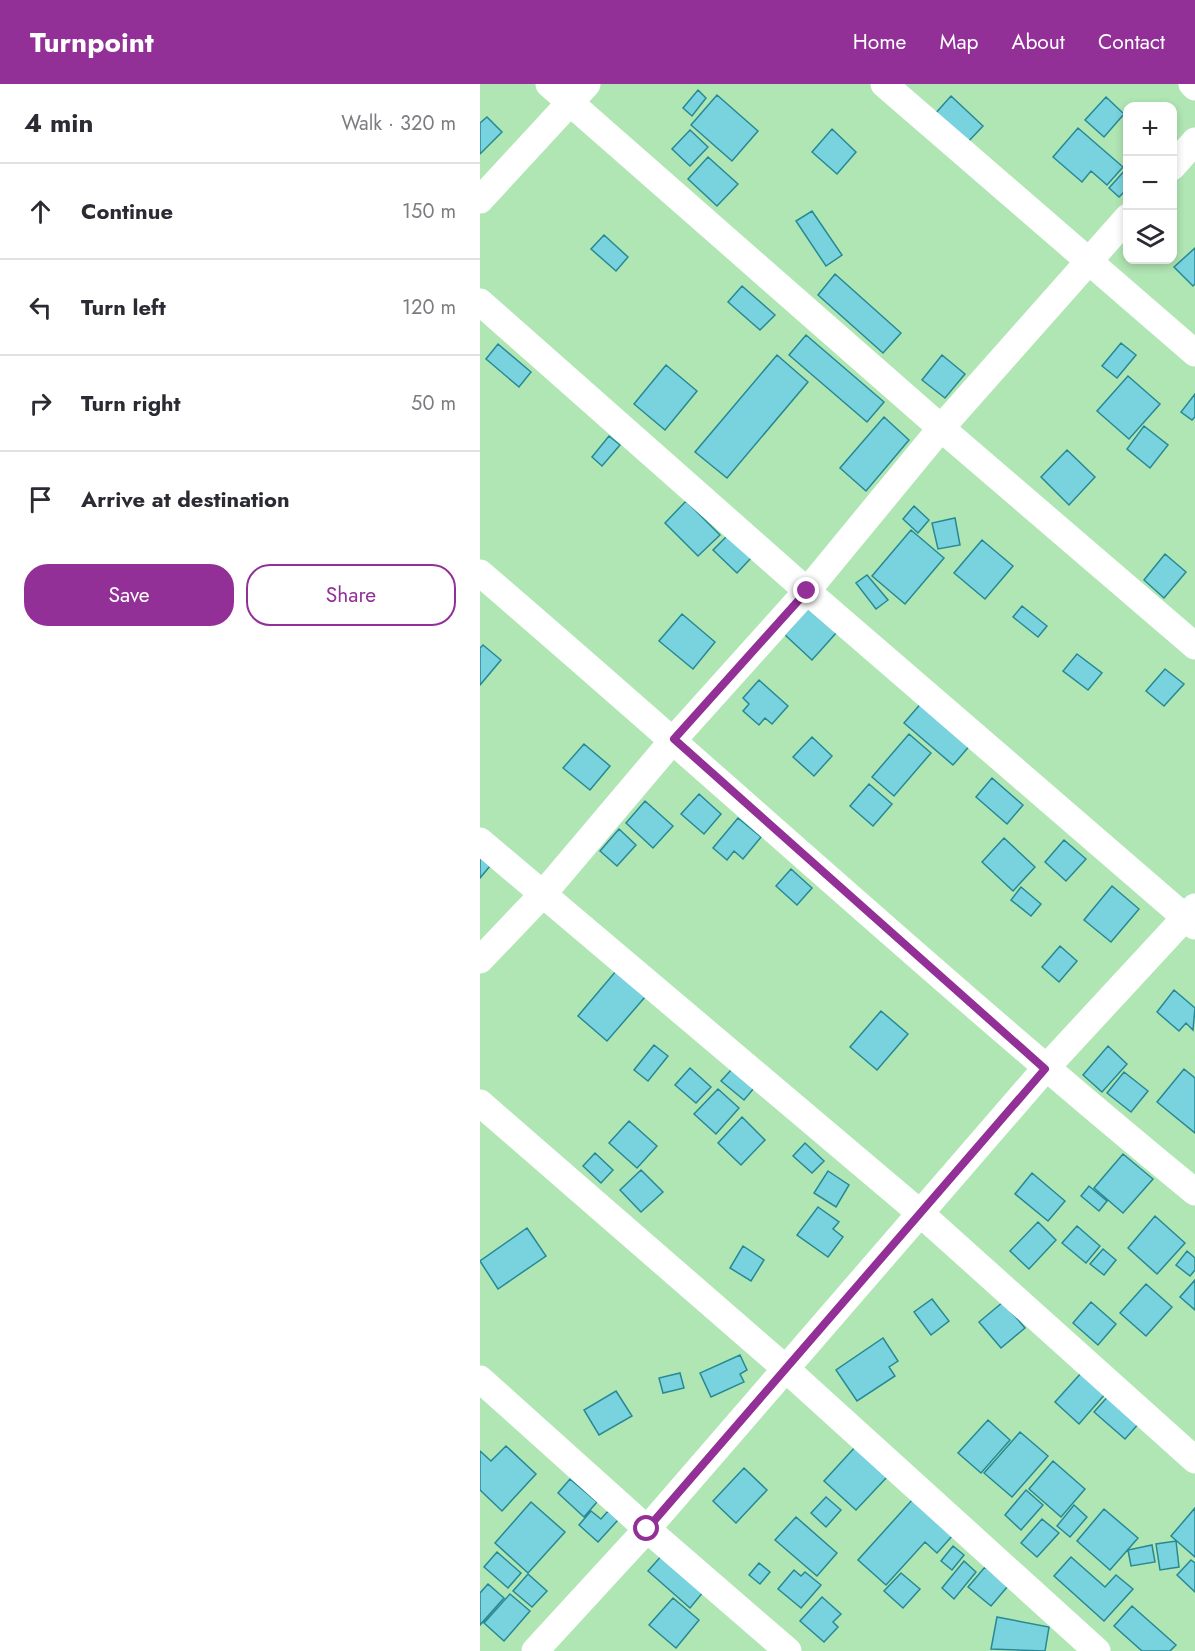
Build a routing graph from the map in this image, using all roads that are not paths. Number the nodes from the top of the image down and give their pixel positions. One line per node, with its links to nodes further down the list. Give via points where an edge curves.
1 (549, 84): 3 (street)
2 (884, 84): 8 (street)
3 (578, 93): 6 (street); 11 (street)
4 (1195, 141): 5 (street)
5 (1177, 161)
6 (480, 200)
7 (1123, 224): 8 (street)
8 (1089, 261): 10 (street); 11 (street)
9 (480, 302): 13 (street)
10 (1195, 353)
11 (941, 428): 13 (street); 14 (street)
12 (480, 573): 15 (street)
13 (807, 591): 15 (street); 18 (street)
14 (1195, 646)
15 (674, 739): 17 (street); 20 (street)
16 (480, 841): 17 (street)
17 (543, 894): 19 (street); 23 (street)
18 (1192, 917): 20 (street)
19 (480, 960)
20 (1045, 1069): 22 (street); 23 (street)
21 (480, 1103): 24 (street)
22 (1195, 1192)
23 (920, 1213): 24 (street); 26 (street)
24 (786, 1369): 27 (street); 30 (street)
25 (480, 1379): 27 (street)
26 (1195, 1460)
27 (647, 1529): 28 (street); 29 (street)
28 (535, 1651)
29 (788, 1651)
30 (1097, 1651)

